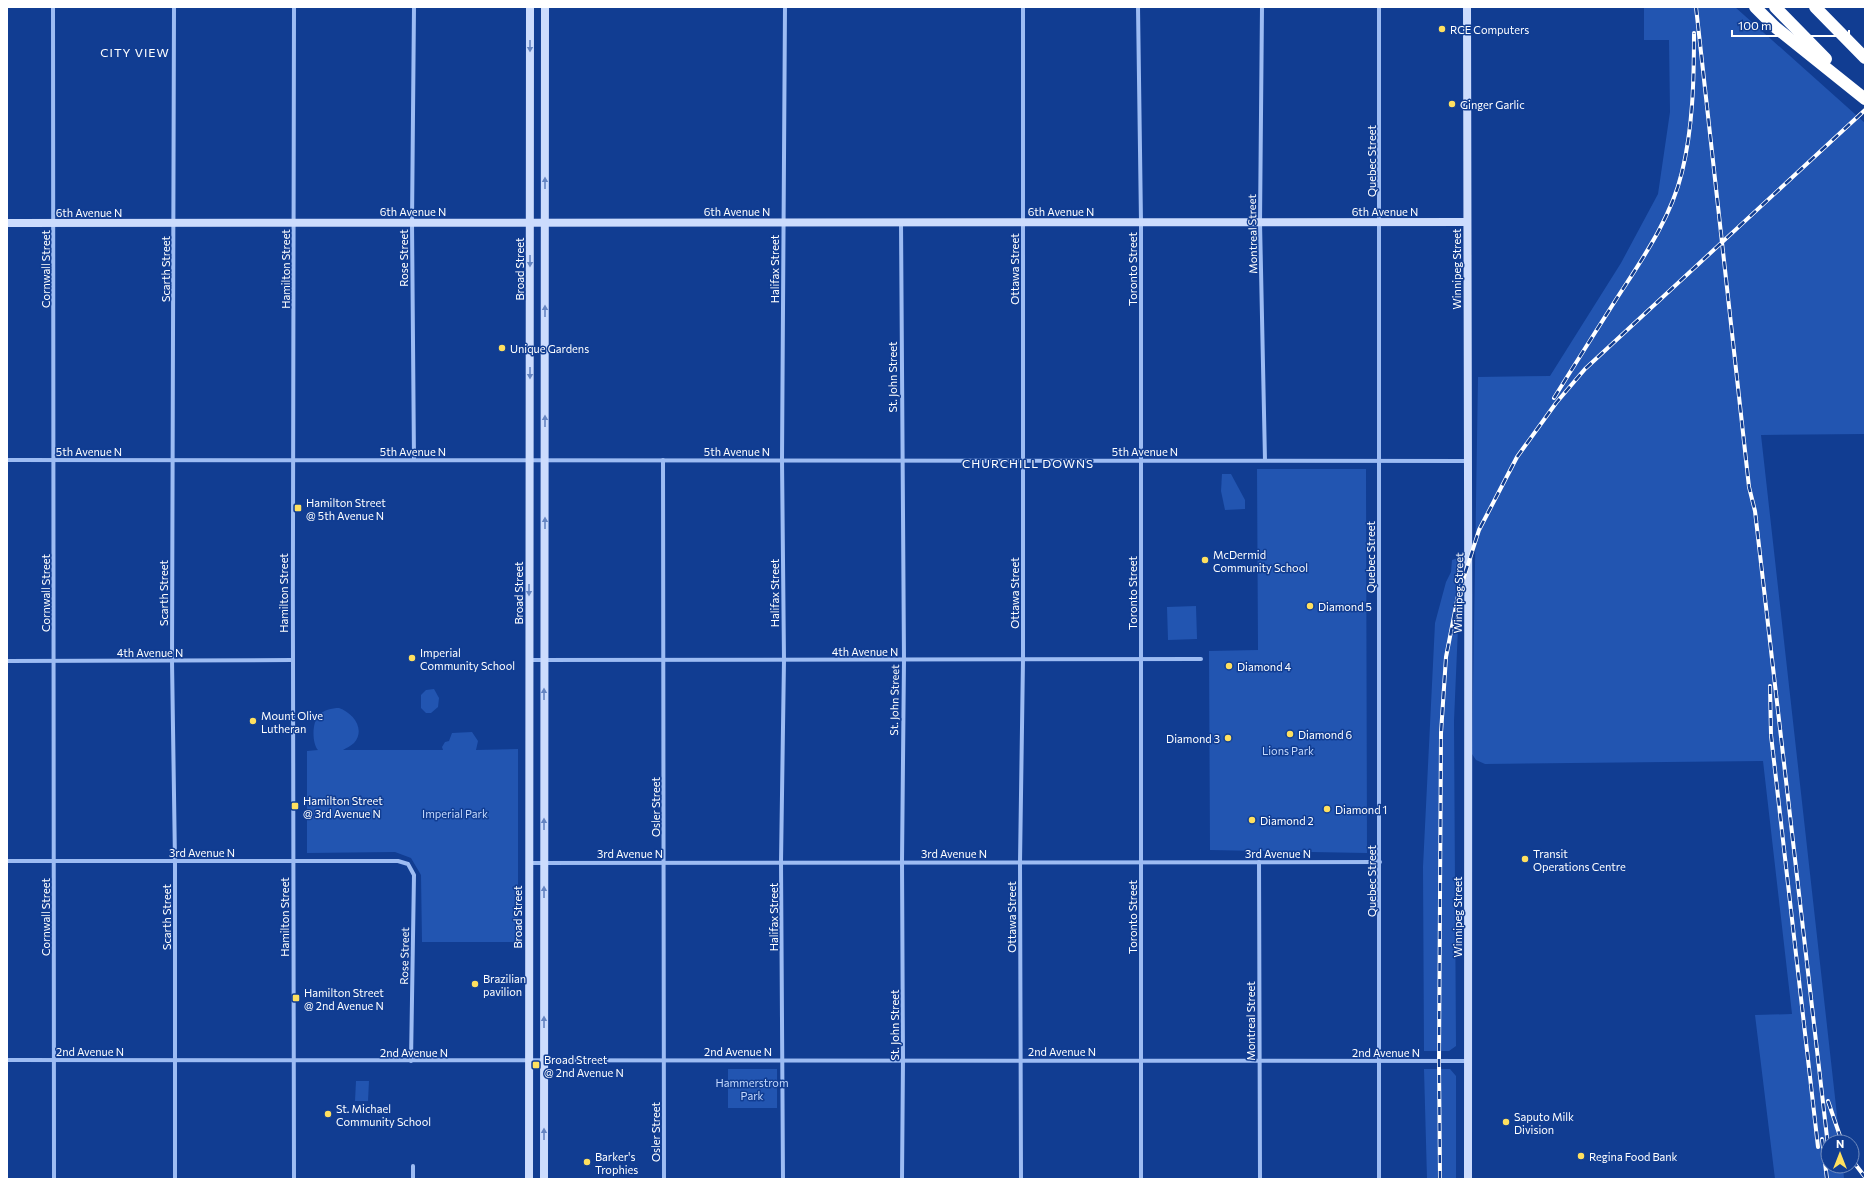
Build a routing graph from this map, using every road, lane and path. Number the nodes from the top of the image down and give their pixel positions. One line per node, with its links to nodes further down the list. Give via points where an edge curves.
1 (53, 7): 31 (street, Cornwall Street)
2 (174, 7): 32 (street, Scarth Street)
3 (294, 7): 19 (street, Hamilton Street)
4 (414, 7): 20 (street, Rose Street)
5 (530, 7): 21 (main road, Broad Street, one-way to 21)
6 (545, 7): 22 (main road, one-way to 6)
7 (785, 7): 23 (street, Halifax Street)
8 (1023, 7): 25 (street, Ottawa Street)
9 (1138, 7): 26 (street, Toronto Street)
10 (1262, 7): 27 (street, Montreal Street)
11 (1379, 7): 28 (street, Quebec Street)
12 (1467, 7): 29 (main road, Winnipeg Street)
13 (1755, 7): 18 (highway, via 1775,27)
14 (1775, 7): 18 (highway)
15 (1815, 7): 17 (highway)
16 (1827, 7): 17 (highway)
17 (1865, 56)
18 (1865, 99)
19 (294, 222): 20 (main road, 6th Avenue N); 32 (main road, 6th Avenue N); 36 (street, Hamilton Street)
20 (412, 222): 21 (main road, 6th Avenue N); 37 (street, Rose Street)
21 (530, 222): 22 (main road, 6th Avenue N); 38 (main road, Broad Street, one-way to 38)
22 (545, 222): 23 (main road, 6th Avenue N); 39 (main road, one-way to 22)
23 (783, 222): 24 (main road, 6th Avenue N); 41 (street, Halifax Street)
24 (901, 222): 25 (main road, 6th Avenue N); 42 (street, St. John Street)
25 (1022, 222): 26 (main road, 6th Avenue N); 43 (street, Ottawa Street)
26 (1141, 222): 27 (main road, 6th Avenue N); 44 (street, Toronto Street)
27 (1260, 222): 28 (main road, 6th Avenue N); 45 (street, Montreal Street)
28 (1380, 222): 29 (main road, 6th Avenue N); 46 (street, Quebec Street)
29 (1467, 222): 47 (main road, Winnipeg Street)
30 (7, 223): 31 (main road, 6th Avenue N)
31 (54, 223): 32 (main road, 6th Avenue N); 34 (street, Cornwall Street)
32 (174, 223): 35 (street, Scarth Street)
33 (7, 460): 34 (street, 5th Avenue N)
34 (54, 460): 35 (street, 5th Avenue N); 58 (street, Cornwall Street)
35 (173, 460): 36 (street, 5th Avenue N); 59 (street, Scarth Street)
36 (292, 460): 37 (street, 5th Avenue N); 50 (street, Hamilton Street)
37 (414, 460): 38 (street, 5th Avenue N)
38 (529, 460): 39 (street, 5th Avenue N); 51 (main road, Broad Street, one-way to 51)
39 (545, 460): 40 (street, 5th Avenue N); 52 (main road, one-way to 39)
40 (663, 460): 41 (street, 5th Avenue N); 53 (street, Osler Street)
41 (782, 460): 42 (street, 5th Avenue N); 54 (street, Halifax Street)
42 (901, 460): 43 (street, 5th Avenue N); 55 (street, St. John Street)
43 (1023, 460): 44 (street, 5th Avenue N); 56 (street, Ottawa Street)
44 (1141, 460): 45 (street, 5th Avenue N); 48 (street, Toronto Street)
45 (1266, 460): 46 (street, 5th Avenue N)
46 (1379, 460): 47 (street, 5th Avenue N); 73 (street, Quebec Street)
47 (1468, 461): 88 (main road, Winnipeg Street)
48 (1142, 659): 49 (street, 4th Avenue N); 56 (street, 4th Avenue N); 71 (street, Toronto Street)
49 (1201, 659)
50 (292, 660): 59 (street, 4th Avenue N); 63 (street, Hamilton Street)
51 (529, 660): 52 (street, 4th Avenue N); 65 (main road, Broad Street)
52 (544, 660): 53 (street, 4th Avenue N); 66 (main road, one-way to 52)
53 (664, 660): 54 (street, 4th Avenue N); 67 (street, Osler Street)
54 (784, 660): 55 (street, 4th Avenue N); 68 (street, Halifax Street)
55 (904, 660): 56 (street, 4th Avenue N); 69 (street, St. John Street)
56 (1023, 660): 70 (street, Ottawa Street)
57 (7, 661): 58 (street, 4th Avenue N)
58 (54, 661): 59 (street, 4th Avenue N); 61 (street, Cornwall Street)
59 (172, 661): 62 (street, Scarth Street)
60 (7, 861): 61 (street, 3rd Avenue N)
61 (54, 861): 62 (street, 3rd Avenue N); 75 (street, Cornwall Street)
62 (175, 861): 63 (street, 3rd Avenue N); 80 (street, Scarth Street)
63 (294, 861): 64 (street, 3rd Avenue N); 81 (street, Hamilton Street)
64 (398, 861): 82 (street, Rose Street, via 408,864 414,876)
65 (528, 862): 66 (street, 3rd Avenue N); 83 (main road, Broad Street)
66 (544, 862): 67 (street, 3rd Avenue N); 84 (main road, one-way to 66)
67 (663, 862): 68 (street, 3rd Avenue N); 76 (street, Osler Street)
68 (781, 862): 69 (street, 3rd Avenue N); 77 (street, Halifax Street)
69 (902, 862): 70 (street, 3rd Avenue N); 78 (street, St. John Street)
70 (1020, 862): 71 (street, 3rd Avenue N); 79 (street, Ottawa Street)
71 (1141, 862): 72 (street, 3rd Avenue N); 85 (street, Toronto Street)
72 (1259, 862): 73 (street, 3rd Avenue N); 86 (street, Montreal Street)
73 (1380, 862): 87 (street, Quebec Street)
74 (7, 1060): 75 (street, 2nd Avenue N)
75 (53, 1060): 80 (street, 2nd Avenue N); 90 (street, Cornwall Street)
76 (664, 1060): 77 (street, 2nd Avenue N); 84 (street, 2nd Avenue N); 96 (street, Osler Street)
77 (783, 1060): 78 (street, 2nd Avenue N); 97 (street, Halifax Street)
78 (903, 1060): 79 (street, 2nd Avenue N); 98 (street, St. John Street)
79 (1021, 1060): 85 (street, 2nd Avenue N); 99 (street, Ottawa Street)
80 (175, 1061): 81 (street, 2nd Avenue N); 91 (street, Scarth Street)
81 (293, 1061): 82 (street, 2nd Avenue N); 92 (street, Hamilton Street)
82 (411, 1061): 83 (street, 2nd Avenue N)
83 (528, 1061): 84 (street, 2nd Avenue N); 94 (main road, Broad Street)
84 (544, 1061): 95 (main road, one-way to 84)
85 (1140, 1061): 86 (street, 2nd Avenue N); 100 (street, Toronto Street)
86 (1259, 1061): 87 (street, 2nd Avenue N); 101 (street, Montreal Street)
87 (1380, 1061): 88 (street, 2nd Avenue N); 102 (street, Quebec Street)
88 (1468, 1061): 103 (main road, Winnipeg Street)
89 (413, 1166): 93 (street)
90 (54, 1179)
91 (175, 1179)
92 (294, 1179)
93 (413, 1179)
94 (529, 1179)
95 (544, 1179)
96 (664, 1179)
97 (783, 1179)
98 (902, 1179)
99 (1021, 1179)
100 (1141, 1179)
101 (1260, 1179)
102 (1379, 1179)
103 (1468, 1179)

